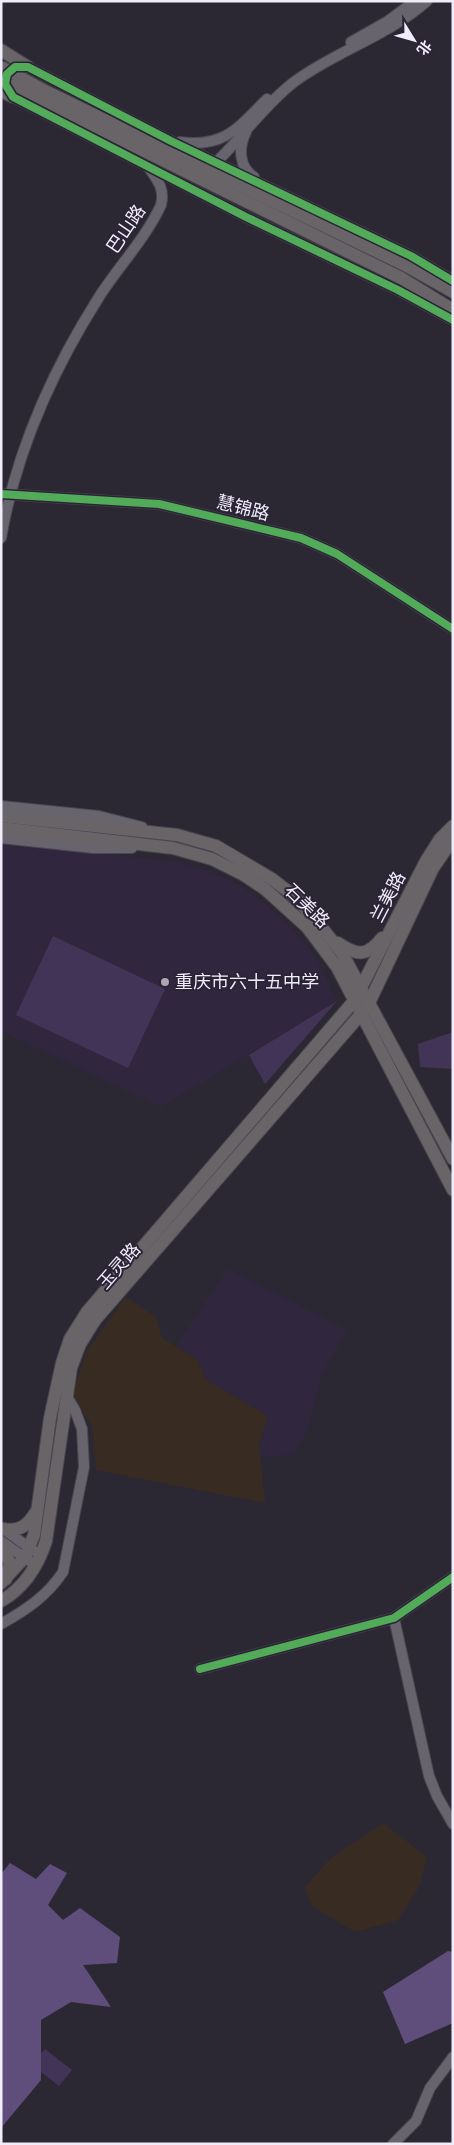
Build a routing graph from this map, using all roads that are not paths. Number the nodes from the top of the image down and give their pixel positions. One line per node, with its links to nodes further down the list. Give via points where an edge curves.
1 (415, 1): 11 (street, via 388,21 289,78 222,139 202,144)
2 (427, 1): 9 (street, via 394,26 295,82)
3 (2, 51): 4 (main road)
4 (28, 66): 8 (street, via 14,66 6,74 5,84); 10 (street)
5 (1, 67): 17 (main road, bridge, via 407,266)
6 (1, 80): 18 (main road, bridge, via 401,278)
7 (1, 91): 8 (main road)
8 (13, 97): 12 (street)
9 (249, 126): 13 (street); 15 (street, via 242,144 243,164 250,175)
10 (145, 128): 11 (street); 12 (street, via 151,136 150,149 142,157)
11 (171, 141): 13 (street)
12 (129, 157): 14 (street)
13 (216, 162): 14 (street, via 201,174 186,179); 15 (street)
14 (148, 167): 19 (street); 20 (street, 巴山路, via 161,185 160,205 92,308 61,364)
15 (267, 187): 16 (street, via 412,256)
16 (453, 282)
17 (453, 292)
18 (453, 310)
19 (453, 320)
20 (5, 495): 21 (street, 巴山路); 22 (street, 慧锦路, via 159,504 301,538 337,554)
21 (1, 538)
22 (453, 630)
23 (1, 806): 28 (street, via 99,816)
24 (1, 816): 27 (main road, 石美路)
25 (453, 826): 32 (main road, 兰美路, via 440,838)
26 (1, 828): 27 (main road, 石美路)
27 (97, 833): 28 (main road, 石美路); 31 (main road, 石美路)
28 (177, 835): 33 (main road, 石美路, via 216,846 272,879 294,896)
29 (1, 838): 31 (street, via 93,848)
30 (453, 839): 36 (main road, 兰美路, via 433,868)
31 (173, 848): 35 (main road, 石美路, via 212,859 244,875 286,907 323,947)
32 (398, 916): 33 (main road, via 370,951 351,951); 34 (main road, 兰美路)
33 (331, 937): 34 (main road, 石美路)
34 (362, 989): 35 (main road, 玉灵路); 36 (main road, 石美路)
35 (354, 1001): 37 (main road, 石美路); 38 (main road, 玉灵路)
36 (369, 1003): 37 (main road, 玉灵路); 39 (main road, 石美路)
37 (361, 1014): 38 (main road, 玉灵路); 40 (main road, 石美路)
38 (260, 1122): 41 (main road, 玉灵路)
39 (453, 1160)
40 (453, 1190)
41 (91, 1316): 42 (main road, 玉灵路, via 71,1368); 43 (main road, 玉灵路, via 70,1339 62,1362 50,1418)
42 (66, 1395): 46 (main road, 玉灵路, via 46,1541); 51 (street, via 82,1429 84,1459 63,1572 34,1606)
43 (38, 1510): 44 (main road, via 31,1521 19,1530); 45 (main road, 玉灵路)
44 (2, 1535): 45 (street); 48 (main road, via 10,1563)
45 (27, 1553): 46 (street); 48 (main road, 玉灵路)
46 (39, 1560): 49 (main road, 玉灵路, via 17,1590)
47 (453, 1577): 50 (street)
48 (3, 1582)
49 (1, 1602)
50 (394, 1618): 52 (street); 53 (street, via 429,1776)
51 (1, 1624)
52 (200, 1669)
53 (453, 1824)
54 (453, 2057): 55 (street, via 430,2088 416,2121)
55 (393, 2144)

